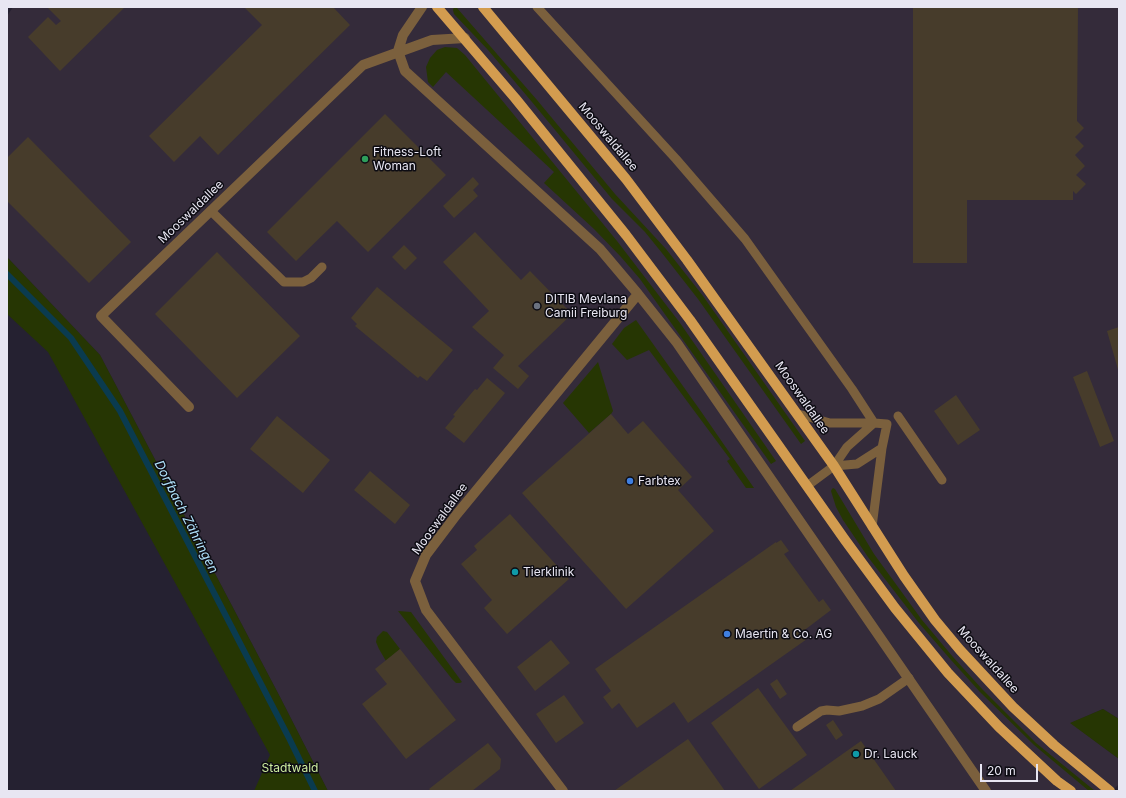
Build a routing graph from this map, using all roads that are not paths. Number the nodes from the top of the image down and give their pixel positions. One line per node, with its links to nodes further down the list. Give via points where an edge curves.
1 (422, 7): 6 (street, via 403,35)
2 (437, 7): 5 (main road)
3 (483, 7): 11 (main road, Mooswaldallee, via 626,179)
4 (537, 7): 13 (lane, via 745,239 852,388)
5 (464, 38): 6 (street, Mooswaldallee, via 432,40); 17 (main road, via 626,235 690,320)
6 (398, 51): 7 (street, Mooswaldallee, via 363,65); 9 (street, via 405,71 600,249)
7 (211, 211): 8 (lane, via 284,282 303,282); 10 (street, Mooswaldallee, via 101,316)
8 (322, 267)
9 (638, 294): 19 (street, via 676,343); 21 (street, Mooswaldallee, via 457,514 426,555 416,581 426,610)
10 (189, 407)
11 (798, 414): 13 (lane, via 830,423); 15 (main road, Mooswaldallee)
12 (898, 416): 16 (lane)
13 (874, 423): 14 (lane, via 887,424); 15 (lane, via 847,447)
14 (882, 448): 15 (lane, via 857,464); 18 (lane)
15 (834, 466): 17 (lane); 18 (main road, Mooswaldallee)
16 (942, 480)
17 (807, 486): 23 (main road, via 890,602 948,673 999,728)
18 (872, 527): 24 (main road, Mooswaldallee, via 922,601 960,650 1013,707)
19 (909, 678): 20 (lane, via 880,699 862,706 821,712); 22 (street)
20 (797, 727)
21 (563, 791)
22 (986, 791)
23 (1071, 791)
24 (1110, 791)

